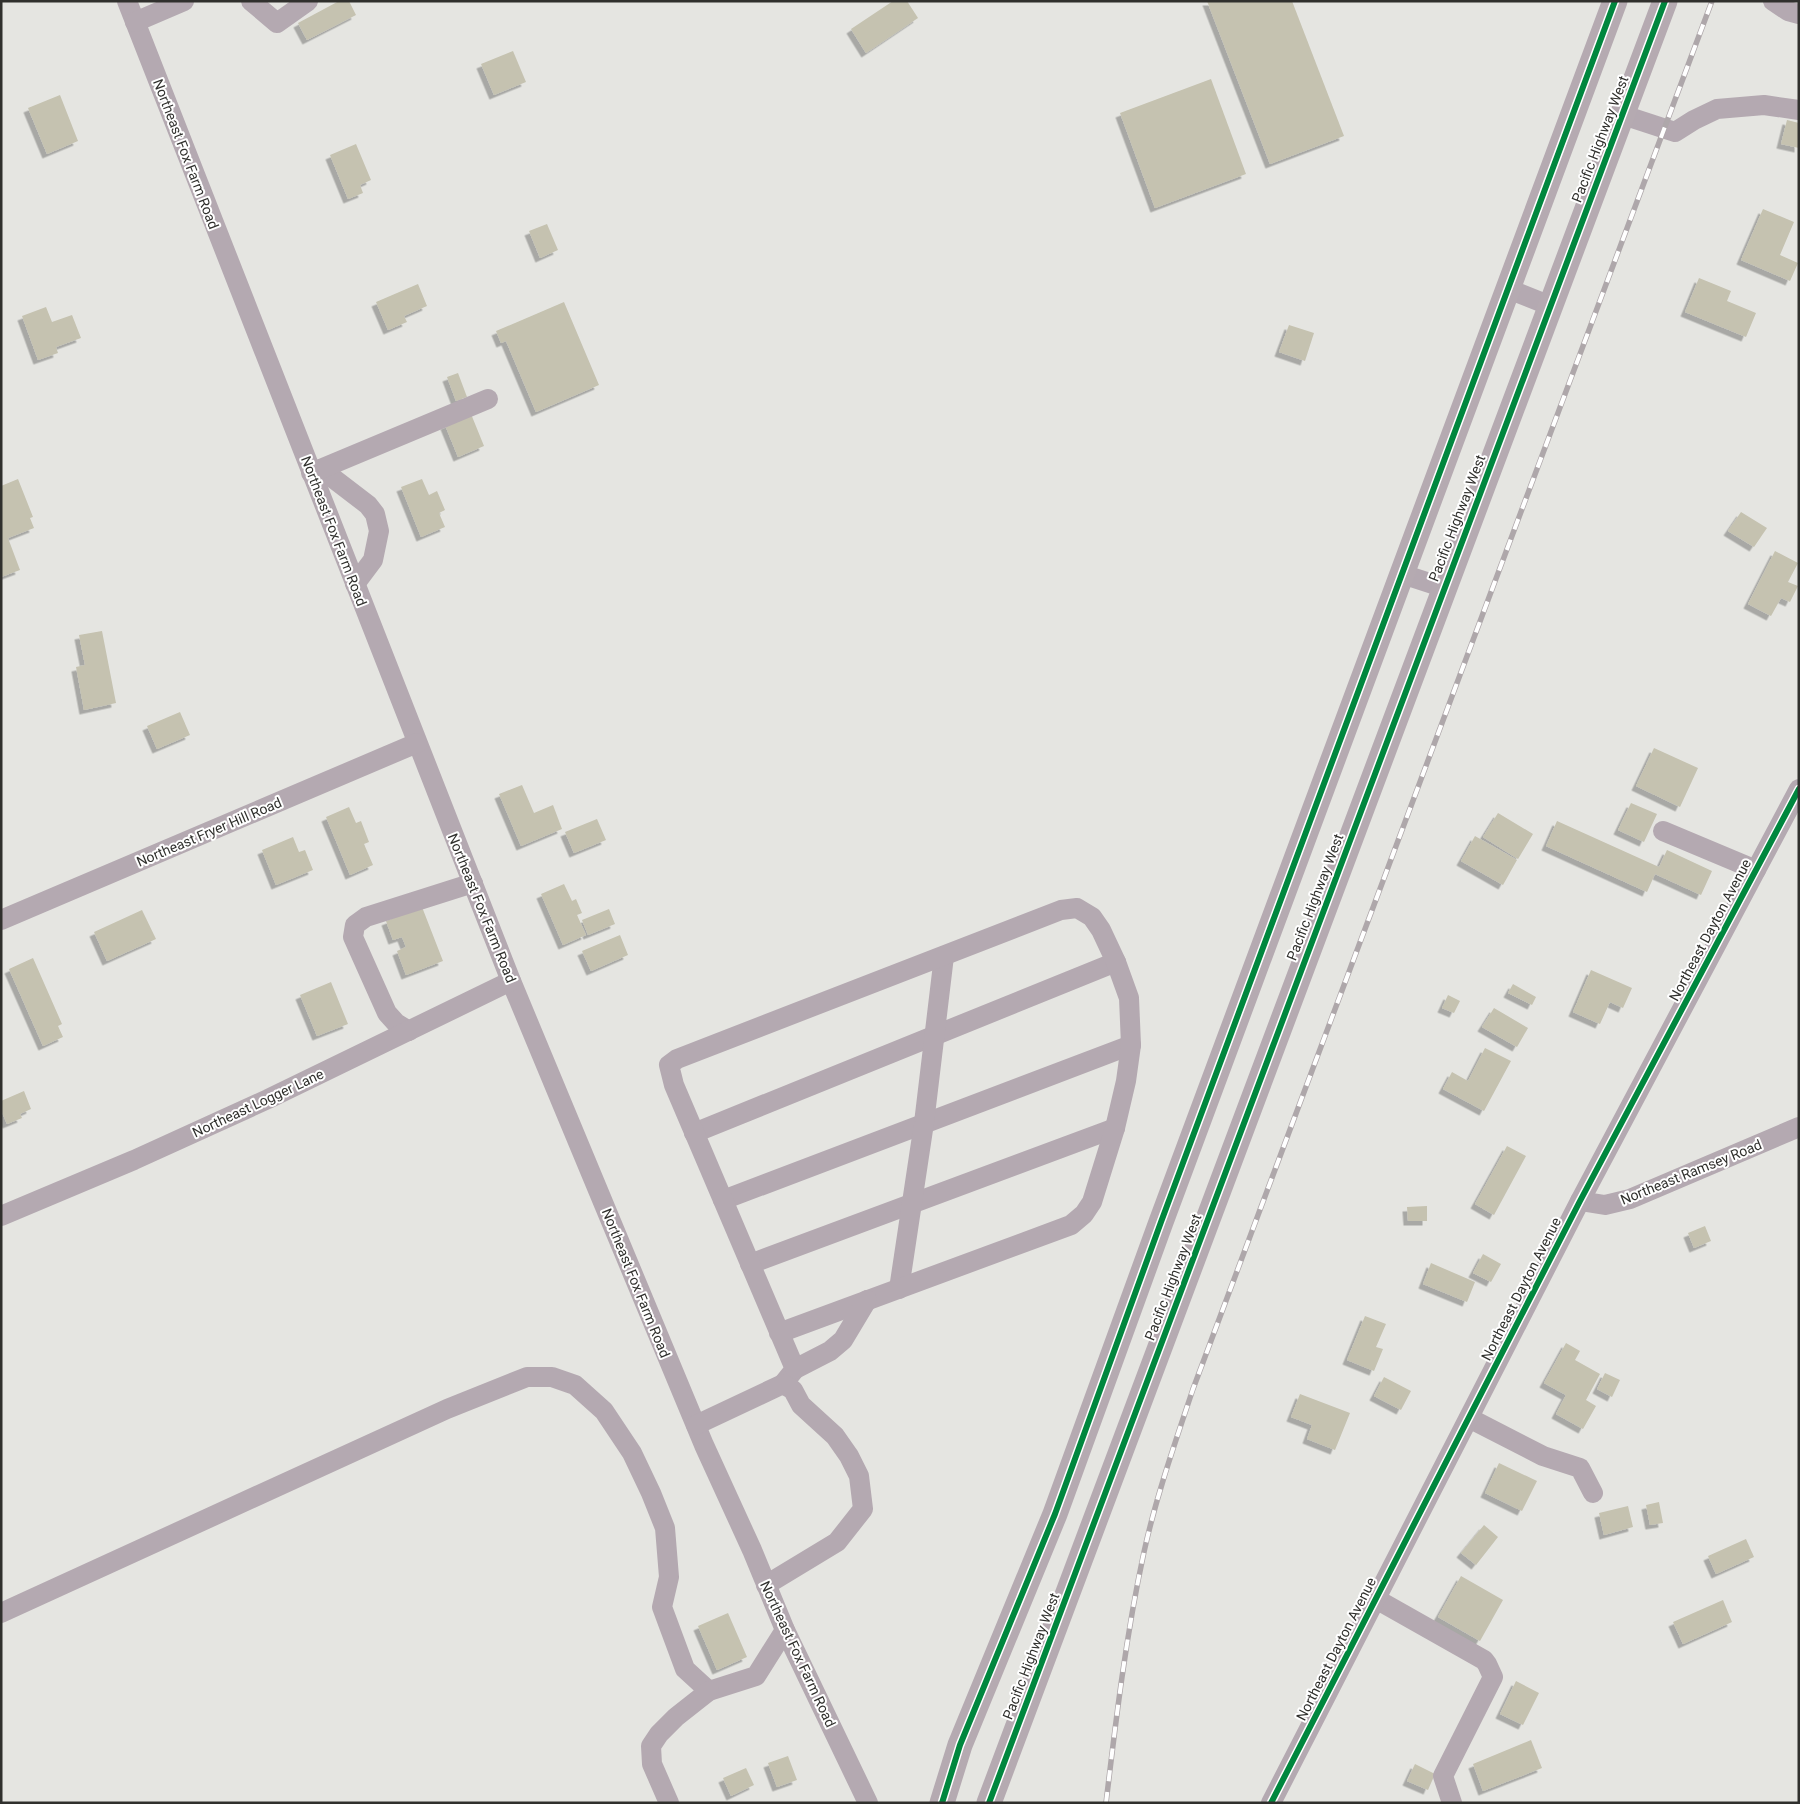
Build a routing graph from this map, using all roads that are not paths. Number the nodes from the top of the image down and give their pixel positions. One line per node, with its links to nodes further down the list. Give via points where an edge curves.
1 (126, 1): 9 (street, Northeast Fox Farm Road)
2 (184, 1): 9 (street)
3 (251, 1): 4 (street, via 277,23)
4 (308, 1)
5 (1615, 1): 12 (main road)
6 (1665, 1): 11 (main road, Pacific Highway West)
7 (1774, 1): 8 (street)
8 (1799, 14)
9 (135, 22): 15 (street, Northeast Fox Farm Road)
10 (1799, 110): 11 (street, via 1764,105 1717,109 1675,132)
11 (1622, 115): 13 (main road, Pacific Highway West)
12 (1508, 289): 13 (street); 16 (main road)
13 (1551, 306): 18 (main road, Pacific Highway West)
14 (488, 399): 15 (street)
15 (316, 471): 17 (street, Northeast Fox Farm Road); 17 (street, via 368,505 375,514 379,531 373,560)
16 (1402, 574): 18 (street); 54 (main road, via 1054,1514 960,1745)
17 (354, 584): 19 (street, Northeast Fox Farm Road)
18 (1445, 588): 55 (main road, Pacific Highway West)
19 (417, 743): 23 (street, Northeast Fox Farm Road); 24 (street, Northeast Fryer Hill Road)
20 (1799, 789): 22 (street, Northeast Dayton Avenue)
21 (1663, 831): 22 (street)
22 (1756, 870): 36 (street, Northeast Dayton Avenue)
23 (472, 883): 27 (street, Northeast Fox Farm Road); 28 (street, via 366,917 355,924 353,937 387,1013)
24 (1, 920)
25 (944, 956): 26 (street, via 1061,910 1077,908 1092,917); 29 (street); 34 (street, via 669,1065)
26 (1116, 962): 29 (street); 30 (street, via 1129,998)
27 (511, 981): 28 (street, Northeast Logger Lane); 45 (street, Northeast Fox Farm Road)
28 (409, 1031): 38 (street, Northeast Logger Lane, via 134,1160)
29 (934, 1036): 31 (street); 34 (street)
30 (1131, 1045): 31 (street); 33 (street)
31 (924, 1123): 35 (street); 37 (street)
32 (1799, 1127): 36 (street, Northeast Ramsey Road, via 1630,1199 1605,1205)
33 (1115, 1128): 37 (street); 40 (street, via 1092,1202 1071,1225)
34 (694, 1133): 35 (street)
35 (723, 1200): 39 (street)
36 (1580, 1201): 44 (street, Northeast Dayton Avenue)
37 (911, 1204): 39 (street); 40 (street)
38 (1, 1216)
39 (750, 1264): 42 (street)
40 (899, 1289): 41 (street)
41 (867, 1300): 42 (street); 43 (street, via 843,1340)
42 (780, 1333): 43 (street)
43 (789, 1377): 45 (street); 47 (street, via 801,1405 836,1436 849,1456 859,1476 863,1509 837,1542)
44 (1469, 1418): 46 (street, via 1543,1456 1580,1468); 48 (street, Northeast Dayton Avenue)
45 (696, 1425): 47 (street, Northeast Fox Farm Road)
46 (1593, 1493)
47 (766, 1585): 50 (street, Northeast Fox Farm Road)
48 (1376, 1599): 56 (street, Northeast Dayton Avenue); 57 (street, via 1484,1660 1493,1677 1443,1776)
49 (1, 1612): 51 (street, via 447,1409 528,1377 552,1377 575,1385 604,1411 632,1453 652,1493 665,1528 669,1577 662,1607 685,1669)
50 (785, 1630): 51 (street, via 756,1676); 53 (street, Northeast Fox Farm Road)
51 (709, 1691): 52 (street, via 676,1717 651,1746 652,1764)
52 (669, 1803)
53 (868, 1803)
54 (942, 1803)
55 (989, 1803)
56 (1271, 1803)
57 (1452, 1803)

